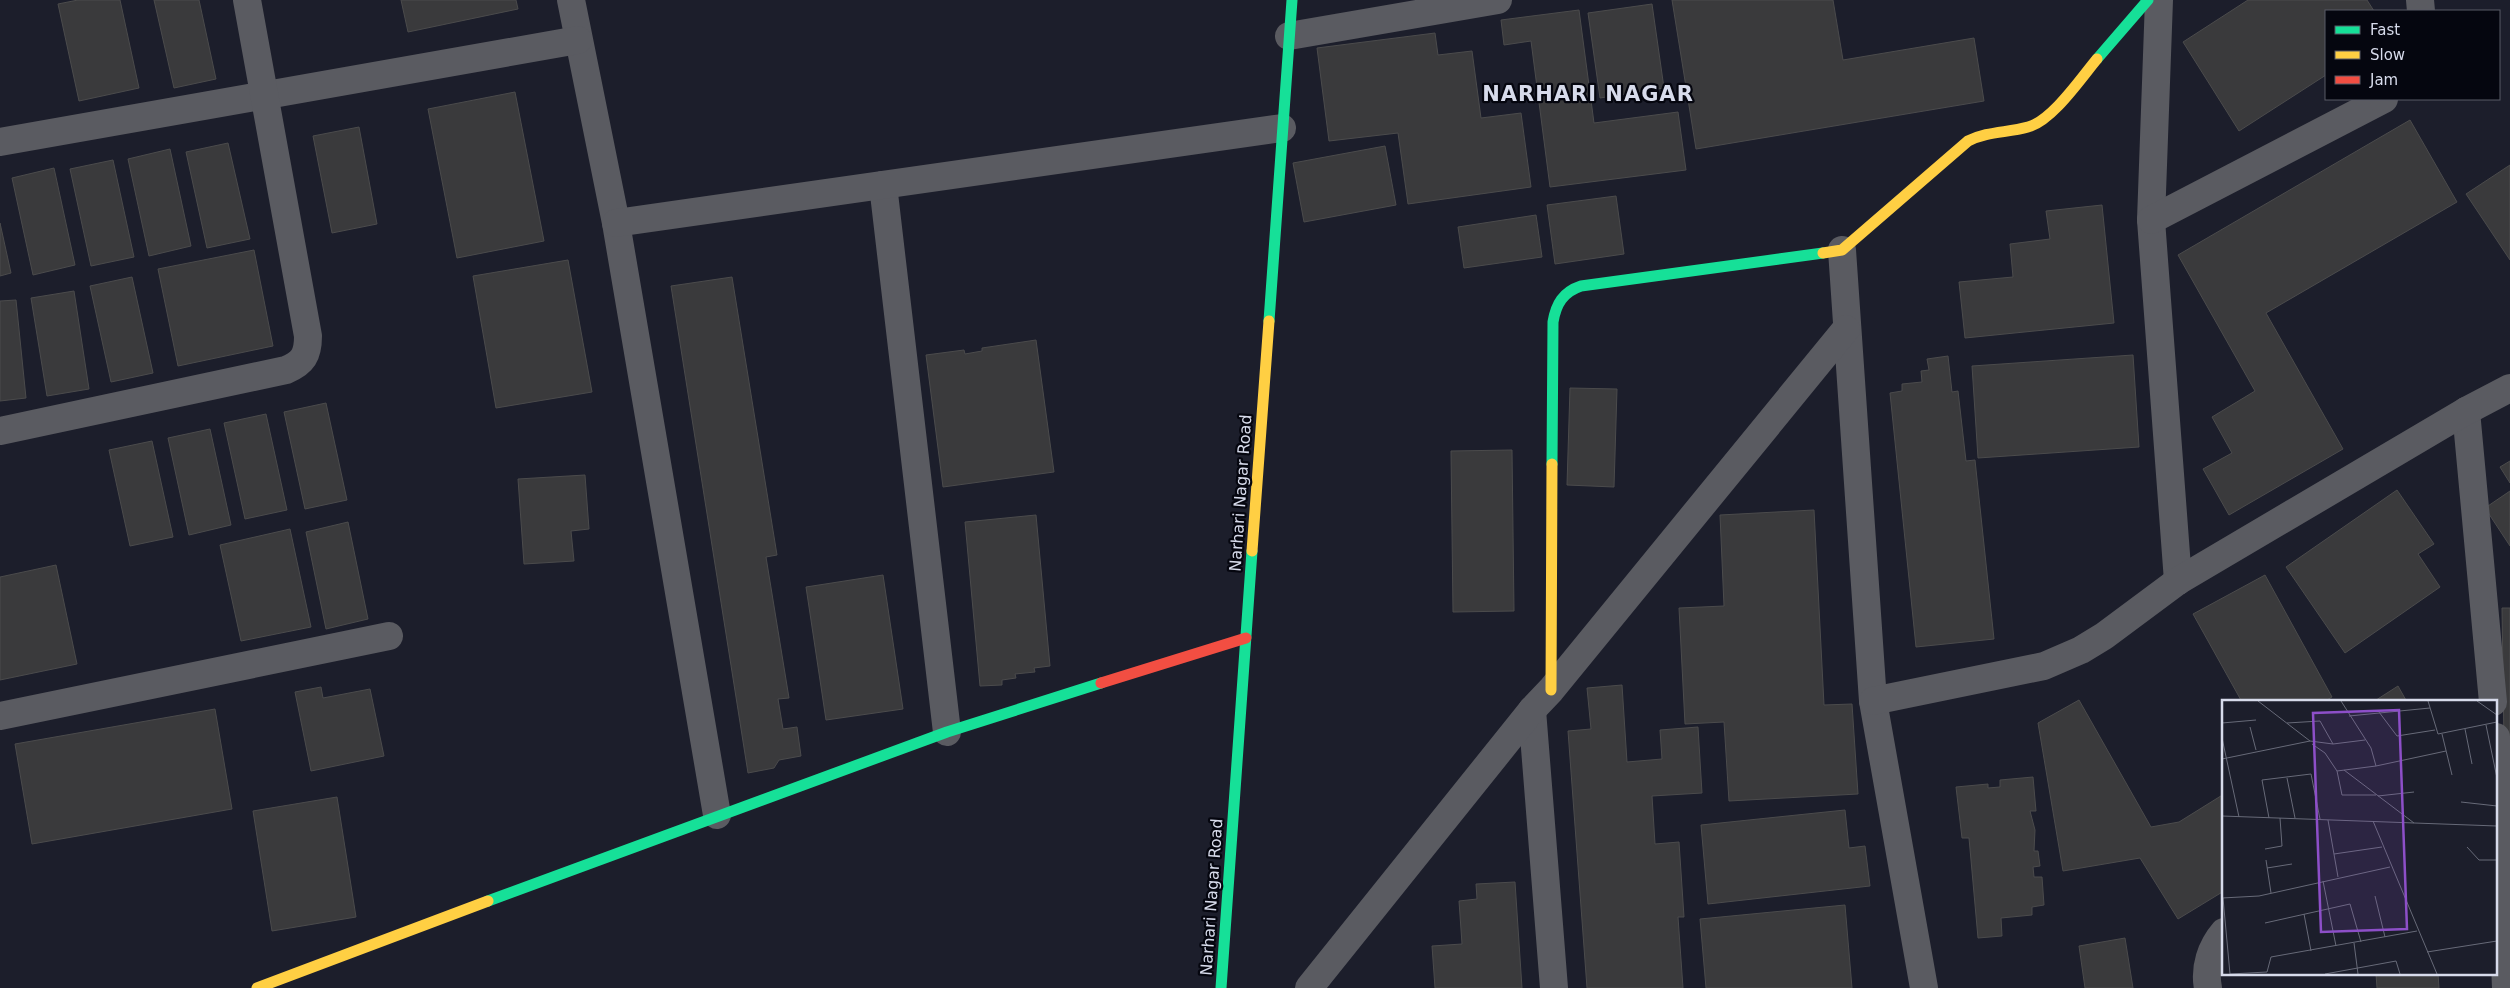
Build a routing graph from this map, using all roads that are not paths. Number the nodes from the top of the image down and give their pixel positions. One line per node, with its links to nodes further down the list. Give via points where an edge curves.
1 (247, 0): 9 (street)
2 (570, 0): 8 (street)
3 (1292, 0): 7 (street, Narhari Nagar Road)
4 (1498, 0): 7 (street)
5 (2148, 0): 16 (street, via 2046,118 2030,127 1982,134 1968,141)
6 (2158, 0): 14 (street)
7 (1289, 36): 11 (street, Narhari Nagar Road)
8 (578, 40): 9 (street); 15 (street)
9 (265, 96): 12 (street); 20 (street, via 308,336 305,358 286,370)
10 (2382, 100): 14 (street)
11 (1282, 128): 13 (street); 23 (street, Narhari Nagar Road)
12 (0, 142)
13 (883, 185): 15 (street); 29 (street)
14 (2151, 220): 21 (street)
15 (616, 223): 31 (street)
16 (1842, 250): 17 (street); 24 (street, via 1581,286 1562,296 1553,322)
17 (1846, 329): 24 (street); 26 (street)
18 (2510, 388): 19 (street)
19 (2466, 411): 21 (street); 25 (street)
20 (0, 431)
21 (2178, 581): 26 (street, via 2104,636 2067,657 2044,666)
22 (389, 636): 28 (street)
23 (1246, 638): 29 (street); 34 (street, Narhari Nagar Road)
24 (1551, 690): 27 (street)
25 (2493, 700)
26 (1873, 701): 37 (street)
27 (1532, 710): 35 (street); 36 (street)
28 (0, 716)
29 (948, 732): 31 (street)
30 (2498, 778): 39 (street)
31 (717, 815): 33 (street)
32 (2222, 935): 38 (street, via 2211,951)
33 (257, 988)
34 (1220, 988)
35 (1309, 988)
36 (1554, 988)
37 (1924, 988)
38 (2208, 988)
39 (2506, 988)

